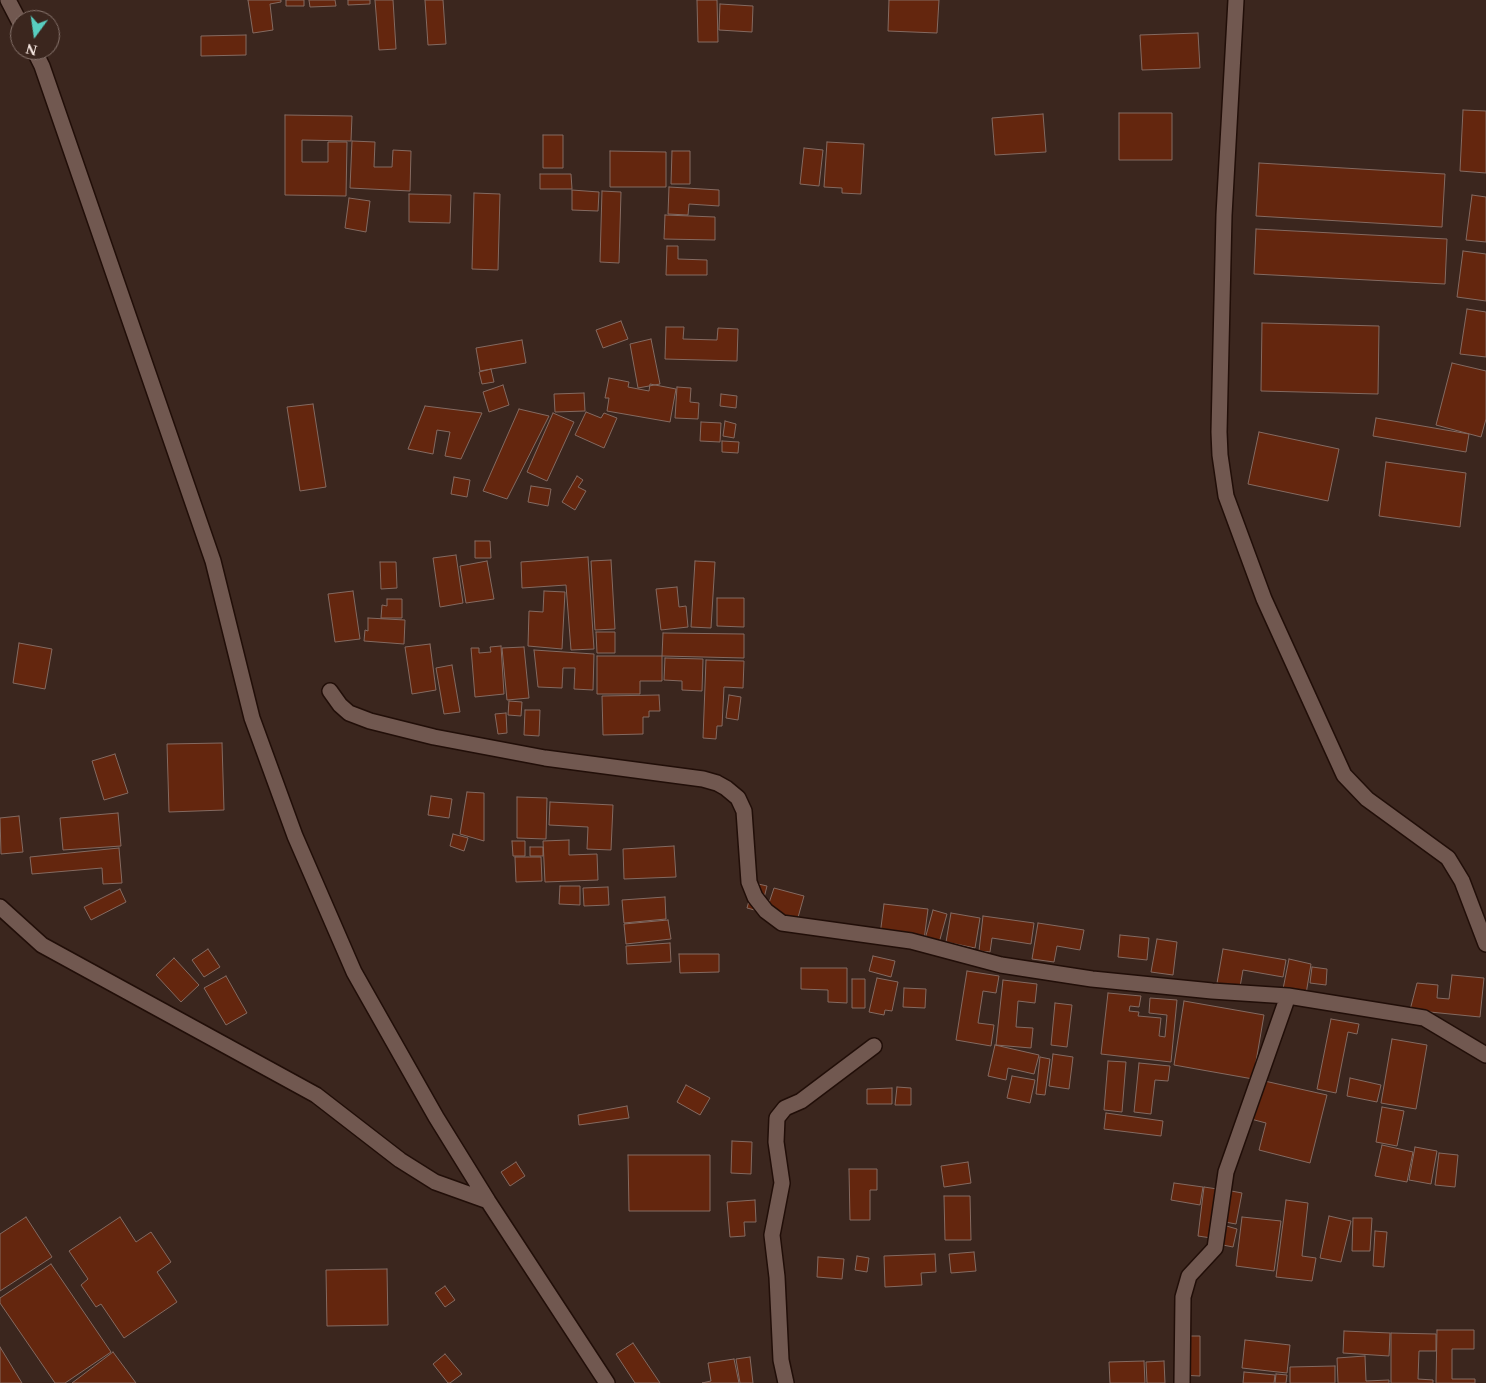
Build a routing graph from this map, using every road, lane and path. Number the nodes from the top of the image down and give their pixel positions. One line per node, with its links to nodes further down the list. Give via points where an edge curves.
1 (1236, 0): 5 (street, via 1224,215 1219,432 1226,496 1264,599 1344,775 1367,799 1448,858 1462,881)
2 (39, 60): 9 (street, via 213,560 252,718 295,836 354,972)
3 (330, 690): 6 (street, via 348,713 434,737 545,758 717,783 738,798 744,811 749,882 766,911 782,924 912,940 1001,965 1082,977)
4 (0, 907): 9 (street, via 42,945 316,1095 400,1160 435,1182)
5 (1486, 944)
6 (1288, 996): 8 (street, via 1424,1018); 12 (street, via 1226,1172 1215,1248 1189,1276 1183,1297)
7 (874, 1046): 11 (street, via 801,1101 785,1108 777,1118 776,1142 782,1183 772,1235 781,1360)
8 (1486, 1055)
9 (488, 1201): 10 (street)
10 (608, 1383)
11 (786, 1383)
12 (1182, 1383)

